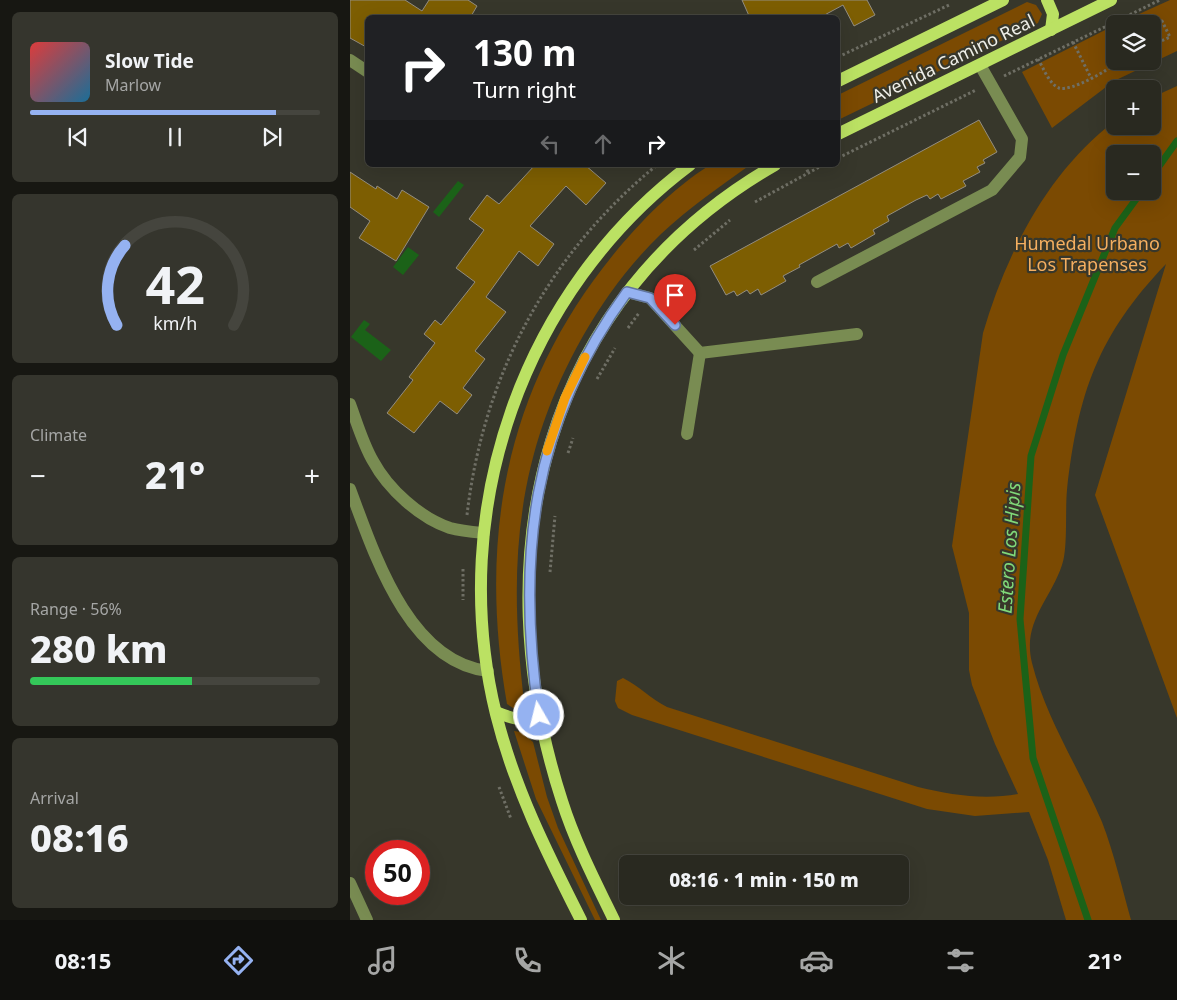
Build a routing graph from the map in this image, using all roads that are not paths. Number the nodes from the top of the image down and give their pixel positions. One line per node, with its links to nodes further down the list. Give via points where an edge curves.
1 (1003, 0): 8 (main road, Avenida Camino Real)
2 (1047, 0): 4 (main road, via 1053,14)
3 (1111, 0): 4 (main road, Avenida Camino Real)
4 (1051, 30): 6 (main road, Avenida Camino Real)
5 (350, 60): 7 (street)
6 (980, 65): 9 (main road, Avenida Camino Real); 12 (street, via 1022,139 1020,157 992,190)
7 (365, 70)
8 (840, 80)
9 (840, 133)
10 (688, 167): 19 (main road, via 641,205 611,237 558,310 522,381 507,422)
11 (773, 167): 13 (main road, via 699,216 662,250)
12 (817, 282)
13 (627, 292): 15 (street, via 650,298); 22 (main road, via 599,332 574,378 557,419 542,470 530,551 529,595 530,639)
14 (857, 334): 15 (street)
15 (700, 353): 17 (street)
16 (350, 404): 19 (street, via 373,463 392,487 441,524 457,530)
17 (687, 434)
18 (350, 490): 20 (street, via 381,569 403,608 439,650 470,668)
19 (484, 533): 20 (main road, via 482,602)
20 (488, 671): 21 (main road)
21 (496, 712): 22 (main road, via 515,720); 25 (main road, via 521,794)
22 (539, 715): 26 (main road, via 575,839)
23 (350, 883): 24 (street)
24 (367, 920)
25 (581, 920)
26 (614, 920)

